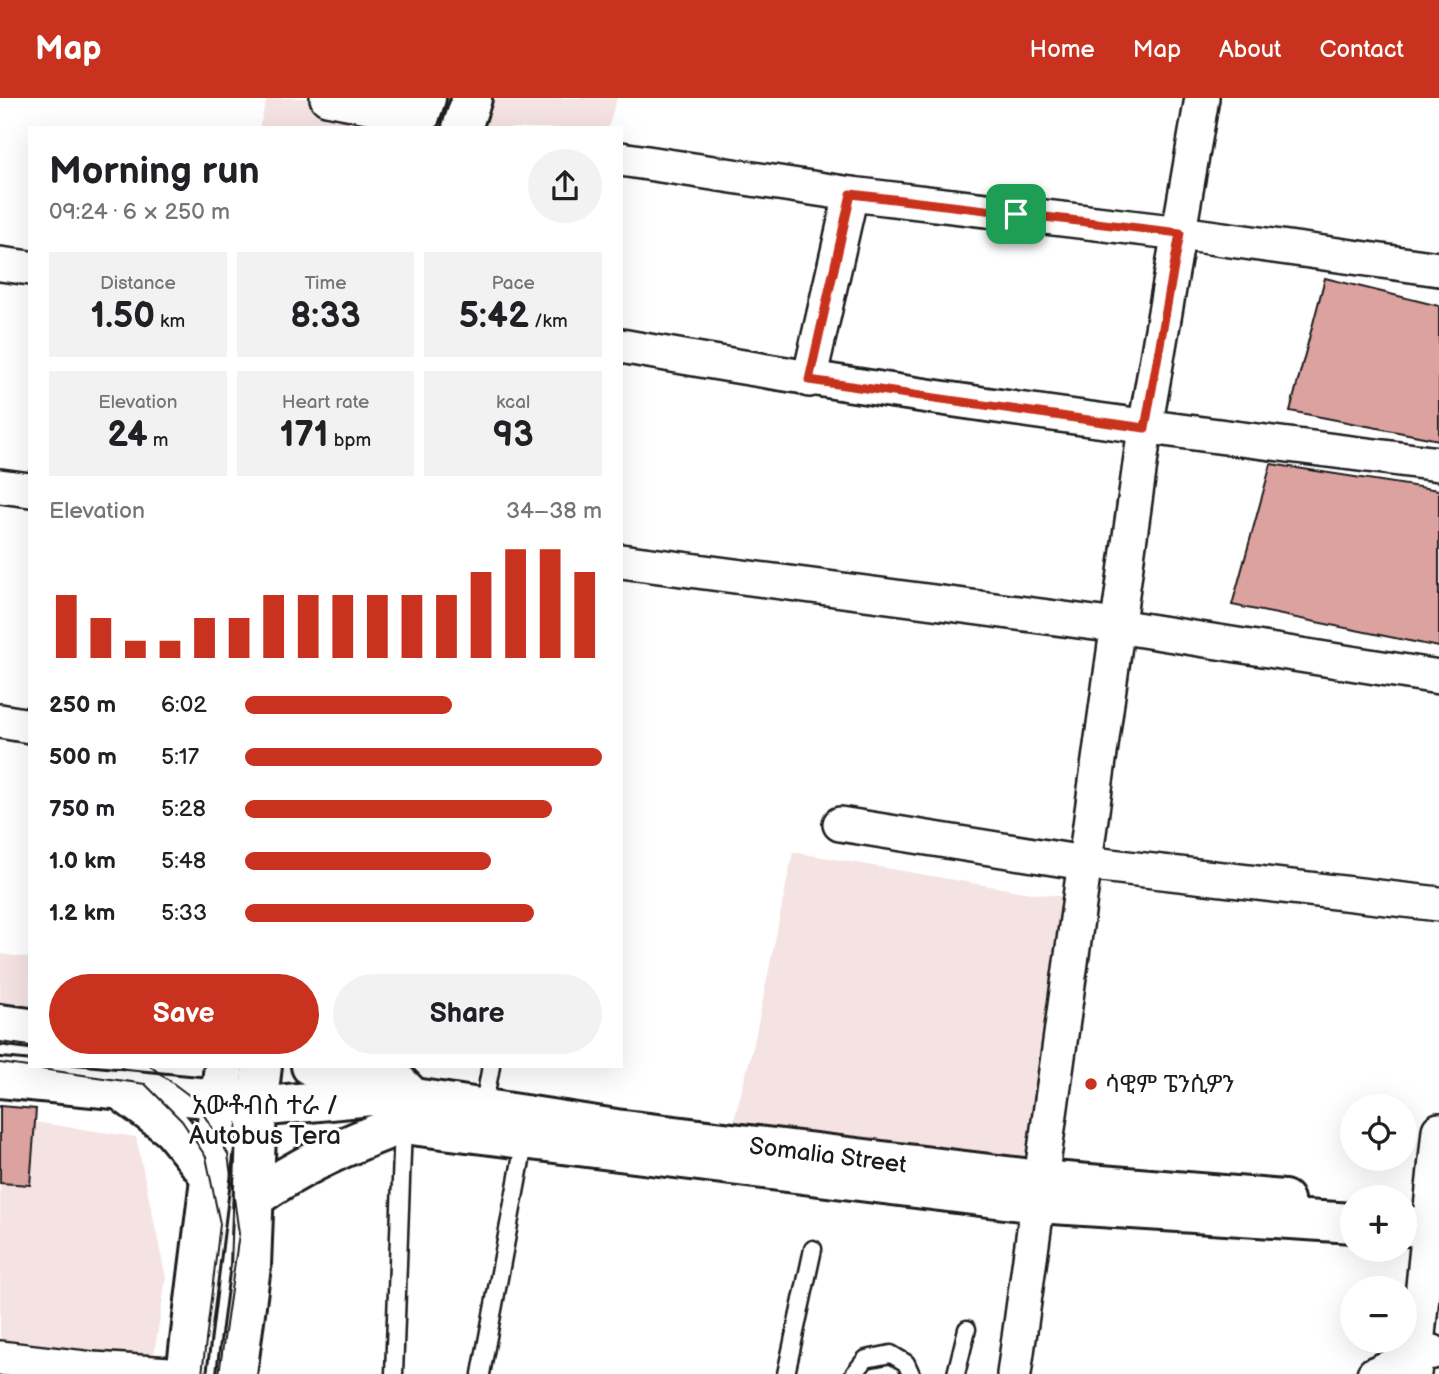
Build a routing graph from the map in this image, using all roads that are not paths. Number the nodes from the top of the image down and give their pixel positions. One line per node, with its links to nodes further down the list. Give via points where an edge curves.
1 (327, 98): 4 (street)
2 (472, 98): 6 (main road)
3 (1202, 98): 9 (street)
4 (370, 111): 5 (street)
5 (420, 114)
6 (463, 126)
7 (623, 159): 8 (street)
8 (851, 194): 9 (street); 14 (street)
9 (1180, 233): 12 (street); 15 (street)
10 (0, 264): 11 (street)
11 (28, 268)
12 (1439, 269)
13 (623, 346): 14 (street)
14 (809, 380): 15 (street)
15 (1145, 428): 16 (street); 20 (street)
16 (1439, 464)
17 (0, 486): 18 (street)
18 (28, 490)
19 (623, 561): 20 (street)
20 (1117, 626): 21 (street); 25 (street)
21 (1439, 677)
22 (0, 721): 23 (street)
23 (28, 726)
24 (840, 824): 25 (street)
25 (1084, 863): 26 (street); 41 (street)
26 (1439, 905)
27 (0, 1024): 28 (main road)
28 (28, 1028)
29 (262, 1068): 36 (main road)
30 (317, 1068): 35 (main road, Somalia Street)
31 (491, 1068): 37 (lane)
32 (0, 1078): 34 (main road)
33 (221, 1082): 34 (main road); 36 (main road); 40 (main road)
34 (120, 1089): 40 (main road, via 172,1129)
35 (398, 1095): 36 (main road); 37 (main road, Somalia Street); 39 (main road); 42 (main road, via 344,1144); 53 (lane)
36 (257, 1107): 42 (main road)
37 (483, 1109): 41 (main road, Somalia Street)
38 (1439, 1130): 44 (street)
39 (525, 1139): 41 (main road); 54 (lane)
40 (210, 1176): 51 (main road)
41 (1038, 1191): 43 (main road, Somalia Street); 45 (main road); 59 (street)
42 (254, 1198): 52 (main road, via 251,1266)
43 (1340, 1204)
44 (1424, 1219): 49 (street)
45 (1340, 1222)
46 (813, 1249): 55 (lane)
47 (967, 1329): 58 (lane)
48 (0, 1358): 50 (street)
49 (1423, 1360): 60 (street)
50 (170, 1374)
51 (186, 1374)
52 (237, 1374)
53 (394, 1374)
54 (481, 1374)
55 (786, 1374)
56 (854, 1374): 57 (lane, via 866,1359 891,1354 906,1363)
57 (911, 1374)
58 (956, 1374)
59 (1014, 1374)
60 (1374, 1374)

